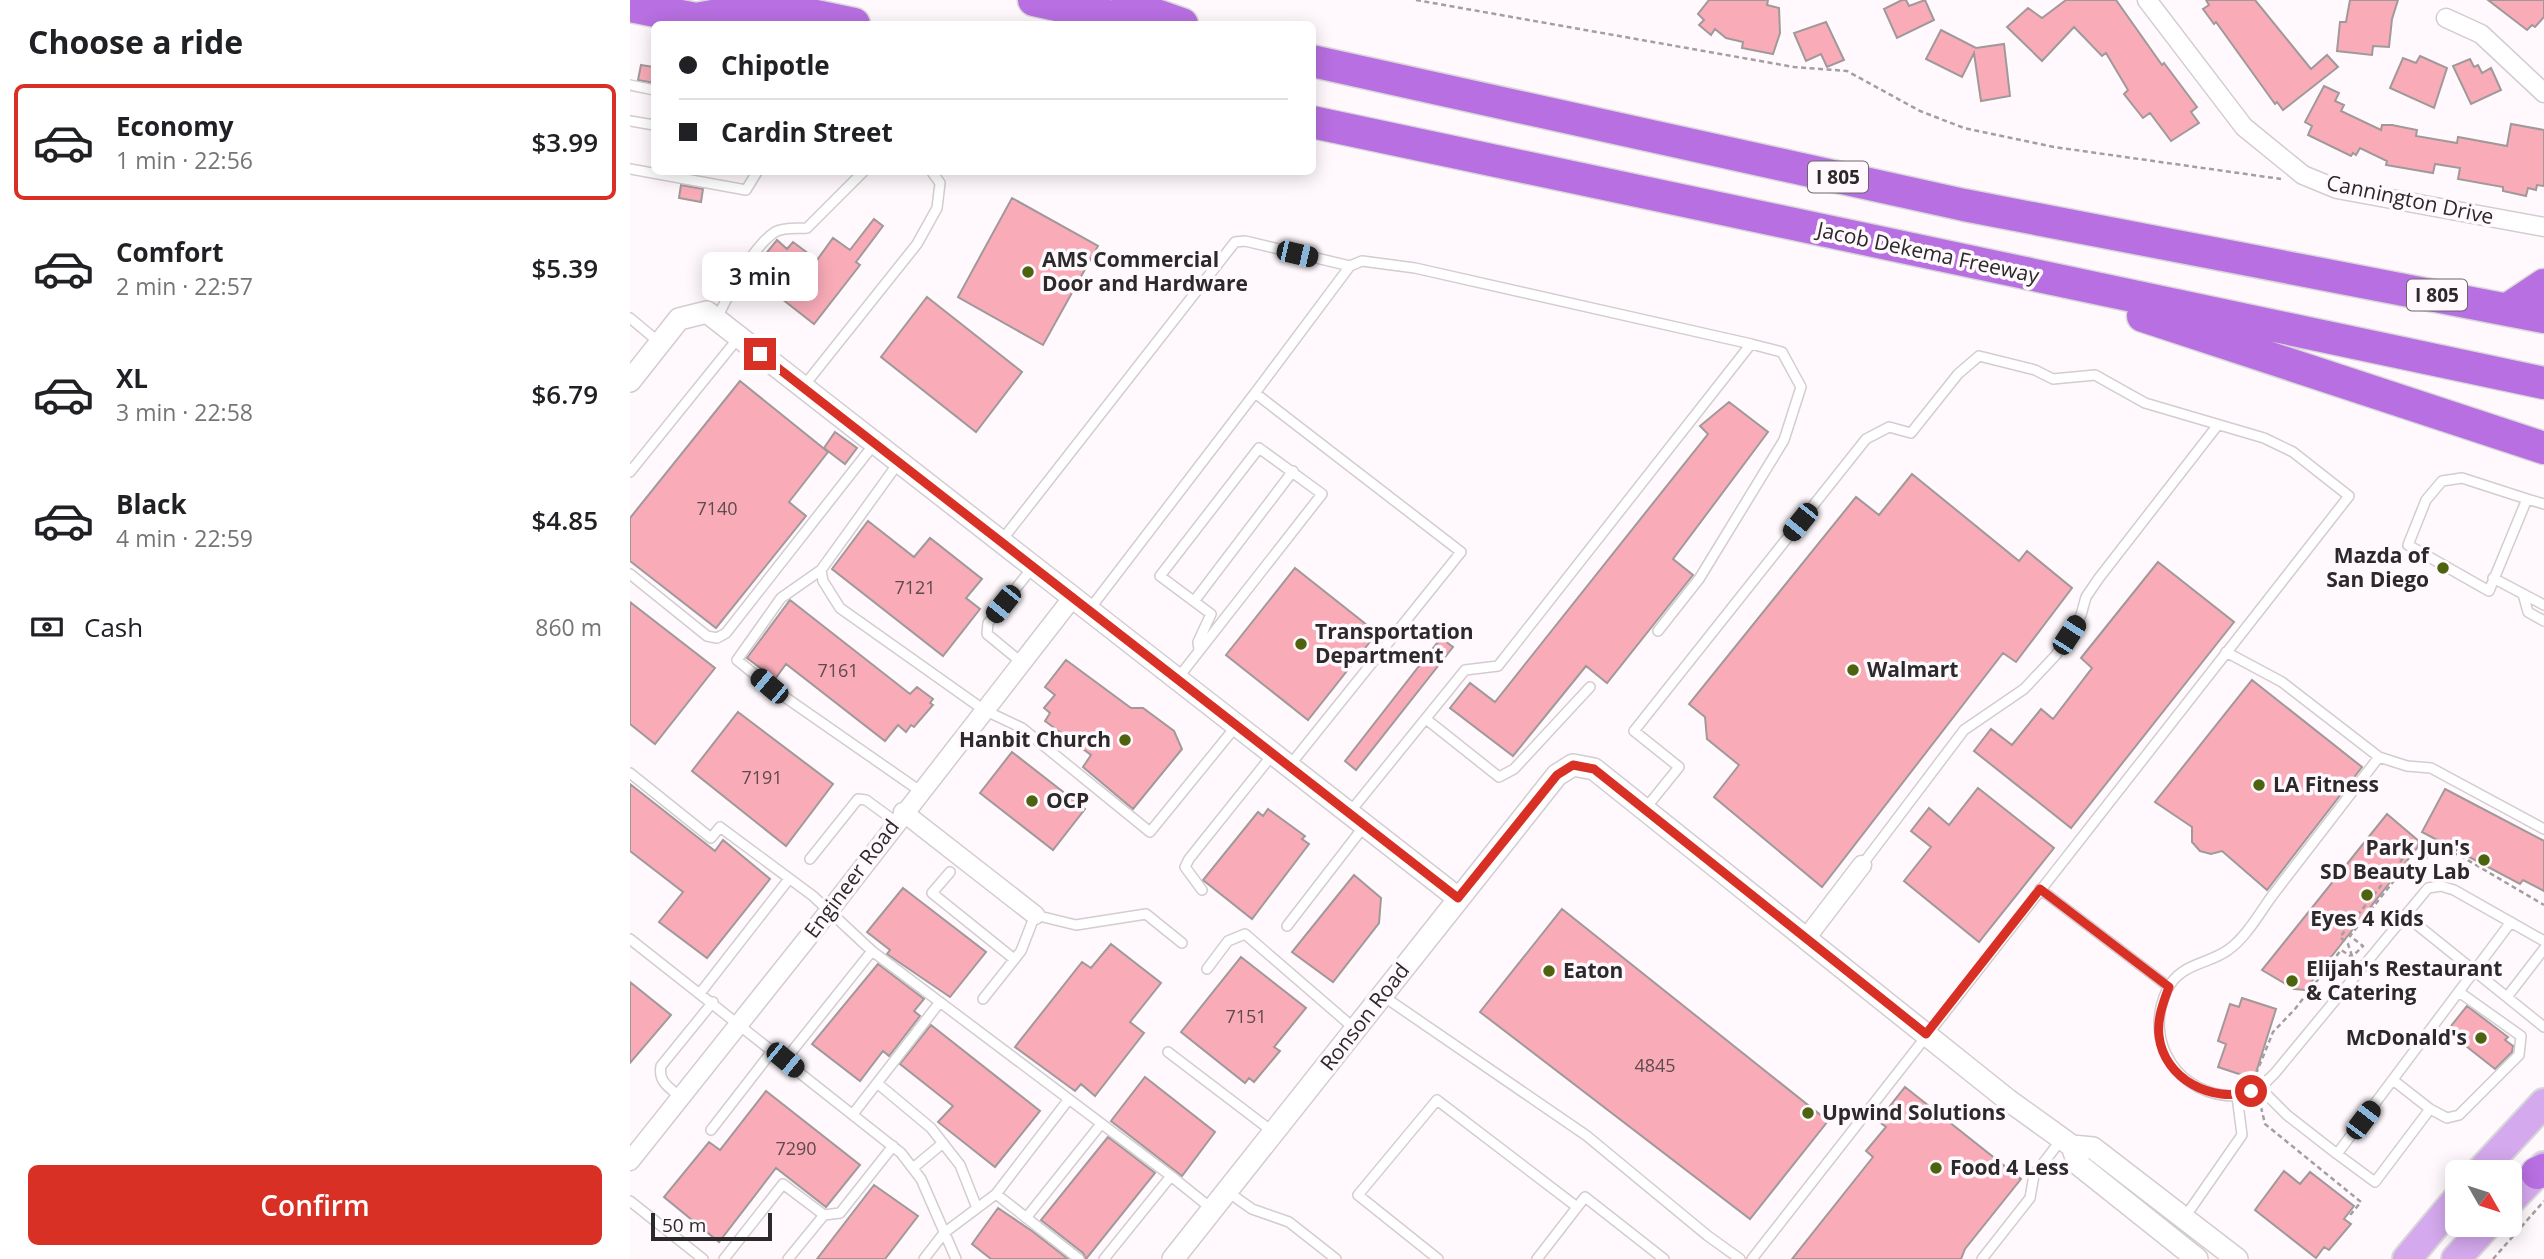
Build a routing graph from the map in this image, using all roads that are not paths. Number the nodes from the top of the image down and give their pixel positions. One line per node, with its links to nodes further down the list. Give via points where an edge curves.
1 (1034, 0): 8 (highway)
2 (1114, 0): 9 (highway)
3 (2147, 0): 23 (street, Cannington Drive, via 2244,127 2303,175 2337,189)
4 (755, 3): 5 (highway, via 696,19); 7 (highway)
5 (630, 6)
6 (2446, 18): 13 (street, via 2481,34)
7 (840, 21)
8 (1131, 21)
9 (1174, 21)
10 (1316, 62): 27 (highway, I 805, via 1965,205)
11 (630, 85): 12 (lane)
12 (651, 89)
13 (2544, 93)
14 (630, 121): 16 (lane)
15 (1316, 123): 25 (highway, Jacob Dekema Freeway)
16 (651, 124)
17 (630, 169): 18 (lane)
18 (651, 173)
19 (663, 175): 20 (lane, via 746,190)
20 (755, 175)
21 (860, 175): 30 (lane, via 807,228 774,233 739,275)
22 (934, 175): 37 (lane, via 940,183 937,208 917,244)
23 (2544, 227)
24 (1350, 266): 33 (lane, via 1362,261 1415,268); 38 (lane); 48 (lane, via 1236,242)
25 (1995, 268): 35 (highway, Jacob Dekema Freeway); 36 (highway)
26 (2544, 285): 27 (highway)
27 (2508, 309): 28 (highway, I 805)
28 (2544, 317)
29 (630, 318): 32 (lane)
30 (716, 319): 31 (street); 32 (street, via 707,312 679,318)
31 (738, 337): 37 (street); 45 (lane)
32 (660, 343): 34 (street)
33 (1751, 344): 58 (lane, via 1782,352 1801,387 1784,440 1699,579); 65 (lane, via 1498,666 1465,670)
34 (630, 381)
35 (2544, 383)
36 (2354, 386): 39 (highway); 42 (highway)
37 (803, 387): 41 (street)
38 (1255, 393): 55 (lane); 68 (lane, via 1461,552)
39 (2544, 425)
40 (2217, 426): 60 (lane, via 2264,438 2293,452 2349,496); 71 (lane, via 2145,403 2095,375 2053,379 1979,356 1958,374 1910,433 1889,427 1866,439 1634,731 1679,767); 76 (lane, via 2099,578 2056,655 2024,689 1964,730)
41 (875, 443): 43 (street); 51 (lane, via 726,633 717,638 707,636)
42 (2544, 447)
43 (899, 462): 48 (street); 50 (lane)
44 (1293, 471): 54 (lane); 54 (lane, via 1259,448 1160,576); 59 (lane, via 1322,494)
45 (630, 472)
46 (2527, 499): 47 (lane); 52 (lane); 52 (lane, via 2462,478 2442,481 2426,500 2408,545 2489,590)
47 (2544, 504)
48 (1001, 542): 49 (street)
49 (1033, 567): 55 (street); 61 (lane, via 988,623 993,642)
50 (821, 570): 64 (lane, via 840,608); 70 (lane, via 780,598 737,660)
51 (630, 574)
52 (2493, 578): 53 (lane)
53 (2523, 594): 56 (lane); 57 (lane, via 2528,612)
54 (1195, 600): 59 (lane, via 1211,614)
55 (1081, 604): 61 (street, Engineer Road); 62 (street)
56 (2544, 605)
57 (2544, 621)
58 (1658, 631)
59 (1199, 650): 62 (lane)
60 (2226, 652): 67 (lane, via 2282,682); 79 (lane)
61 (1021, 662): 64 (street, Engineer Road)
62 (1177, 679): 66 (street)
63 (1590, 687): 65 (lane, via 1514,769 1499,777)
64 (984, 710): 66 (lane, via 1022,728 1150,832); 70 (street, Engineer Road)
65 (1426, 719): 73 (lane)
66 (1237, 725): 68 (street)
67 (2379, 757): 74 (lane, via 2431,768); 96 (lane, via 2233,945 2185,969)
68 (1281, 760): 73 (street); 80 (lane, via 1189,859 1185,867)
69 (630, 773): 78 (lane, via 711,838 720,827)
70 (920, 791): 72 (street, Engineer Road)
71 (1644, 809): 81 (street, Ronson Road, via 1594,769 1573,765 1557,775); 87 (street)
72 (900, 817): 75 (lane, via 858,799); 82 (street, Engineer Road); 83 (street)
73 (1357, 819): 81 (street); 86 (lane)
74 (2544, 829)
75 (810, 859)
76 (1862, 865): 87 (street)
77 (950, 872): 93 (lane, via 932,893)
78 (789, 878): 82 (lane); 97 (lane)
79 (2040, 889): 96 (lane); 107 (lane)
80 (1202, 890)
81 (1458, 898): 99 (street, Ronson Road)
82 (830, 911): 92 (lane); 104 (street, Engineer Road)
83 (1035, 915): 90 (lane, via 1076,925 1146,914); 93 (lane)
84 (2405, 915): 85 (lane, via 2428,888 2441,886); 95 (lane); 113 (lane)
85 (2511, 922): 89 (lane); 95 (lane)
86 (1287, 926)
87 (1807, 937): 107 (street)
88 (630, 939): 97 (lane)
89 (2544, 941)
90 (1182, 943)
91 (2544, 949): 100 (lane)
92 (872, 951): 103 (lane); 110 (lane)
93 (1014, 959): 101 (lane)
94 (1207, 969): 106 (lane, via 1228,942 1245,934)
95 (2475, 971): 98 (lane); 100 (lane)
96 (2169, 987): 114 (lane, via 2159,1019 2159,1036 2168,1060 2193,1084 2223,1096)
97 (701, 992): 102 (lane)
98 (2459, 992): 111 (lane); 118 (lane, via 2521,1037 2519,1055 2459,1115 2447,1118)
99 (1382, 995): 106 (street, Ronson Road); 157 (lane, via 1587,1136)
100 (2507, 997): 105 (lane)
101 (983, 999)
102 (713, 1002): 104 (lane); 115 (lane, via 661,1066 663,1083)
103 (940, 1002): 112 (lane); 116 (lane)
104 (738, 1022): 108 (lane); 115 (street, Engineer Road)
105 (2544, 1027)
106 (1355, 1029): 122 (street, Ronson Road)
107 (1926, 1034): 123 (street); 158 (lane)
108 (773, 1050): 110 (lane); 121 (lane)
109 (1168, 1052): 122 (lane)
110 (785, 1060): 119 (lane)
111 (2393, 1080): 118 (lane); 126 (lane)
112 (877, 1083): 119 (lane); 124 (lane)
113 (2257, 1089): 114 (lane); 126 (lane)
114 (2237, 1096): 142 (lane, via 2242,1135)
115 (680, 1097): 128 (street, Engineer Road)
116 (1069, 1099): 120 (lane); 134 (lane)
117 (2544, 1103): 127 (main road)
118 (2430, 1109): 126 (lane, via 2375,1182)
119 (853, 1114): 125 (lane)
120 (1101, 1124): 130 (lane); 141 (lane)
121 (712, 1130)
122 (1273, 1132): 132 (street, Ronson Road)
123 (2067, 1142): 142 (street, via 2093,1148); 159 (lane, via 2034,1175 2030,1198); 160 (street, via 2078,1164)
124 (943, 1143): 129 (lane); 137 (lane, via 960,1165)
125 (892, 1146): 129 (lane); 140 (lane, via 840,1213)
126 (2337, 1154)
127 (2491, 1160)
128 (630, 1161)
129 (912, 1168): 143 (lane)
130 (1171, 1176): 138 (lane); 151 (lane)
131 (2542, 1177): 133 (main road)
132 (1227, 1191): 138 (street, Ronson Road); 153 (lane, via 1252,1209 1289,1222)
133 (2522, 1192)
134 (996, 1194): 137 (lane); 141 (lane)
135 (630, 1201): 145 (lane)
136 (1577, 1207): 154 (lane, via 1437,1100 1358,1195); 155 (lane); 156 (lane, via 1585,1197)
137 (977, 1208): 143 (lane)
138 (1212, 1209): 152 (street, Ronson Road)
139 (2445, 1213): 162 (main road)
140 (824, 1215): 146 (lane, via 783,1184); 147 (lane)
141 (1026, 1218): 150 (lane)
142 (2184, 1219): 161 (street)
143 (944, 1233): 148 (lane); 149 (lane)
144 (2476, 1237): 163 (main road)
145 (703, 1259)
146 (724, 1259)
147 (788, 1259)
148 (924, 1259)
149 (956, 1259)
150 (1079, 1259)
151 (1104, 1259)
152 (1173, 1259)
153 (1336, 1259)
154 (1438, 1259)
155 (1537, 1259)
156 (1664, 1259)
157 (1740, 1259)
158 (1752, 1259)
159 (1982, 1259)
160 (2197, 1259)
161 (2236, 1259)
162 (2407, 1259)
163 (2456, 1259)

